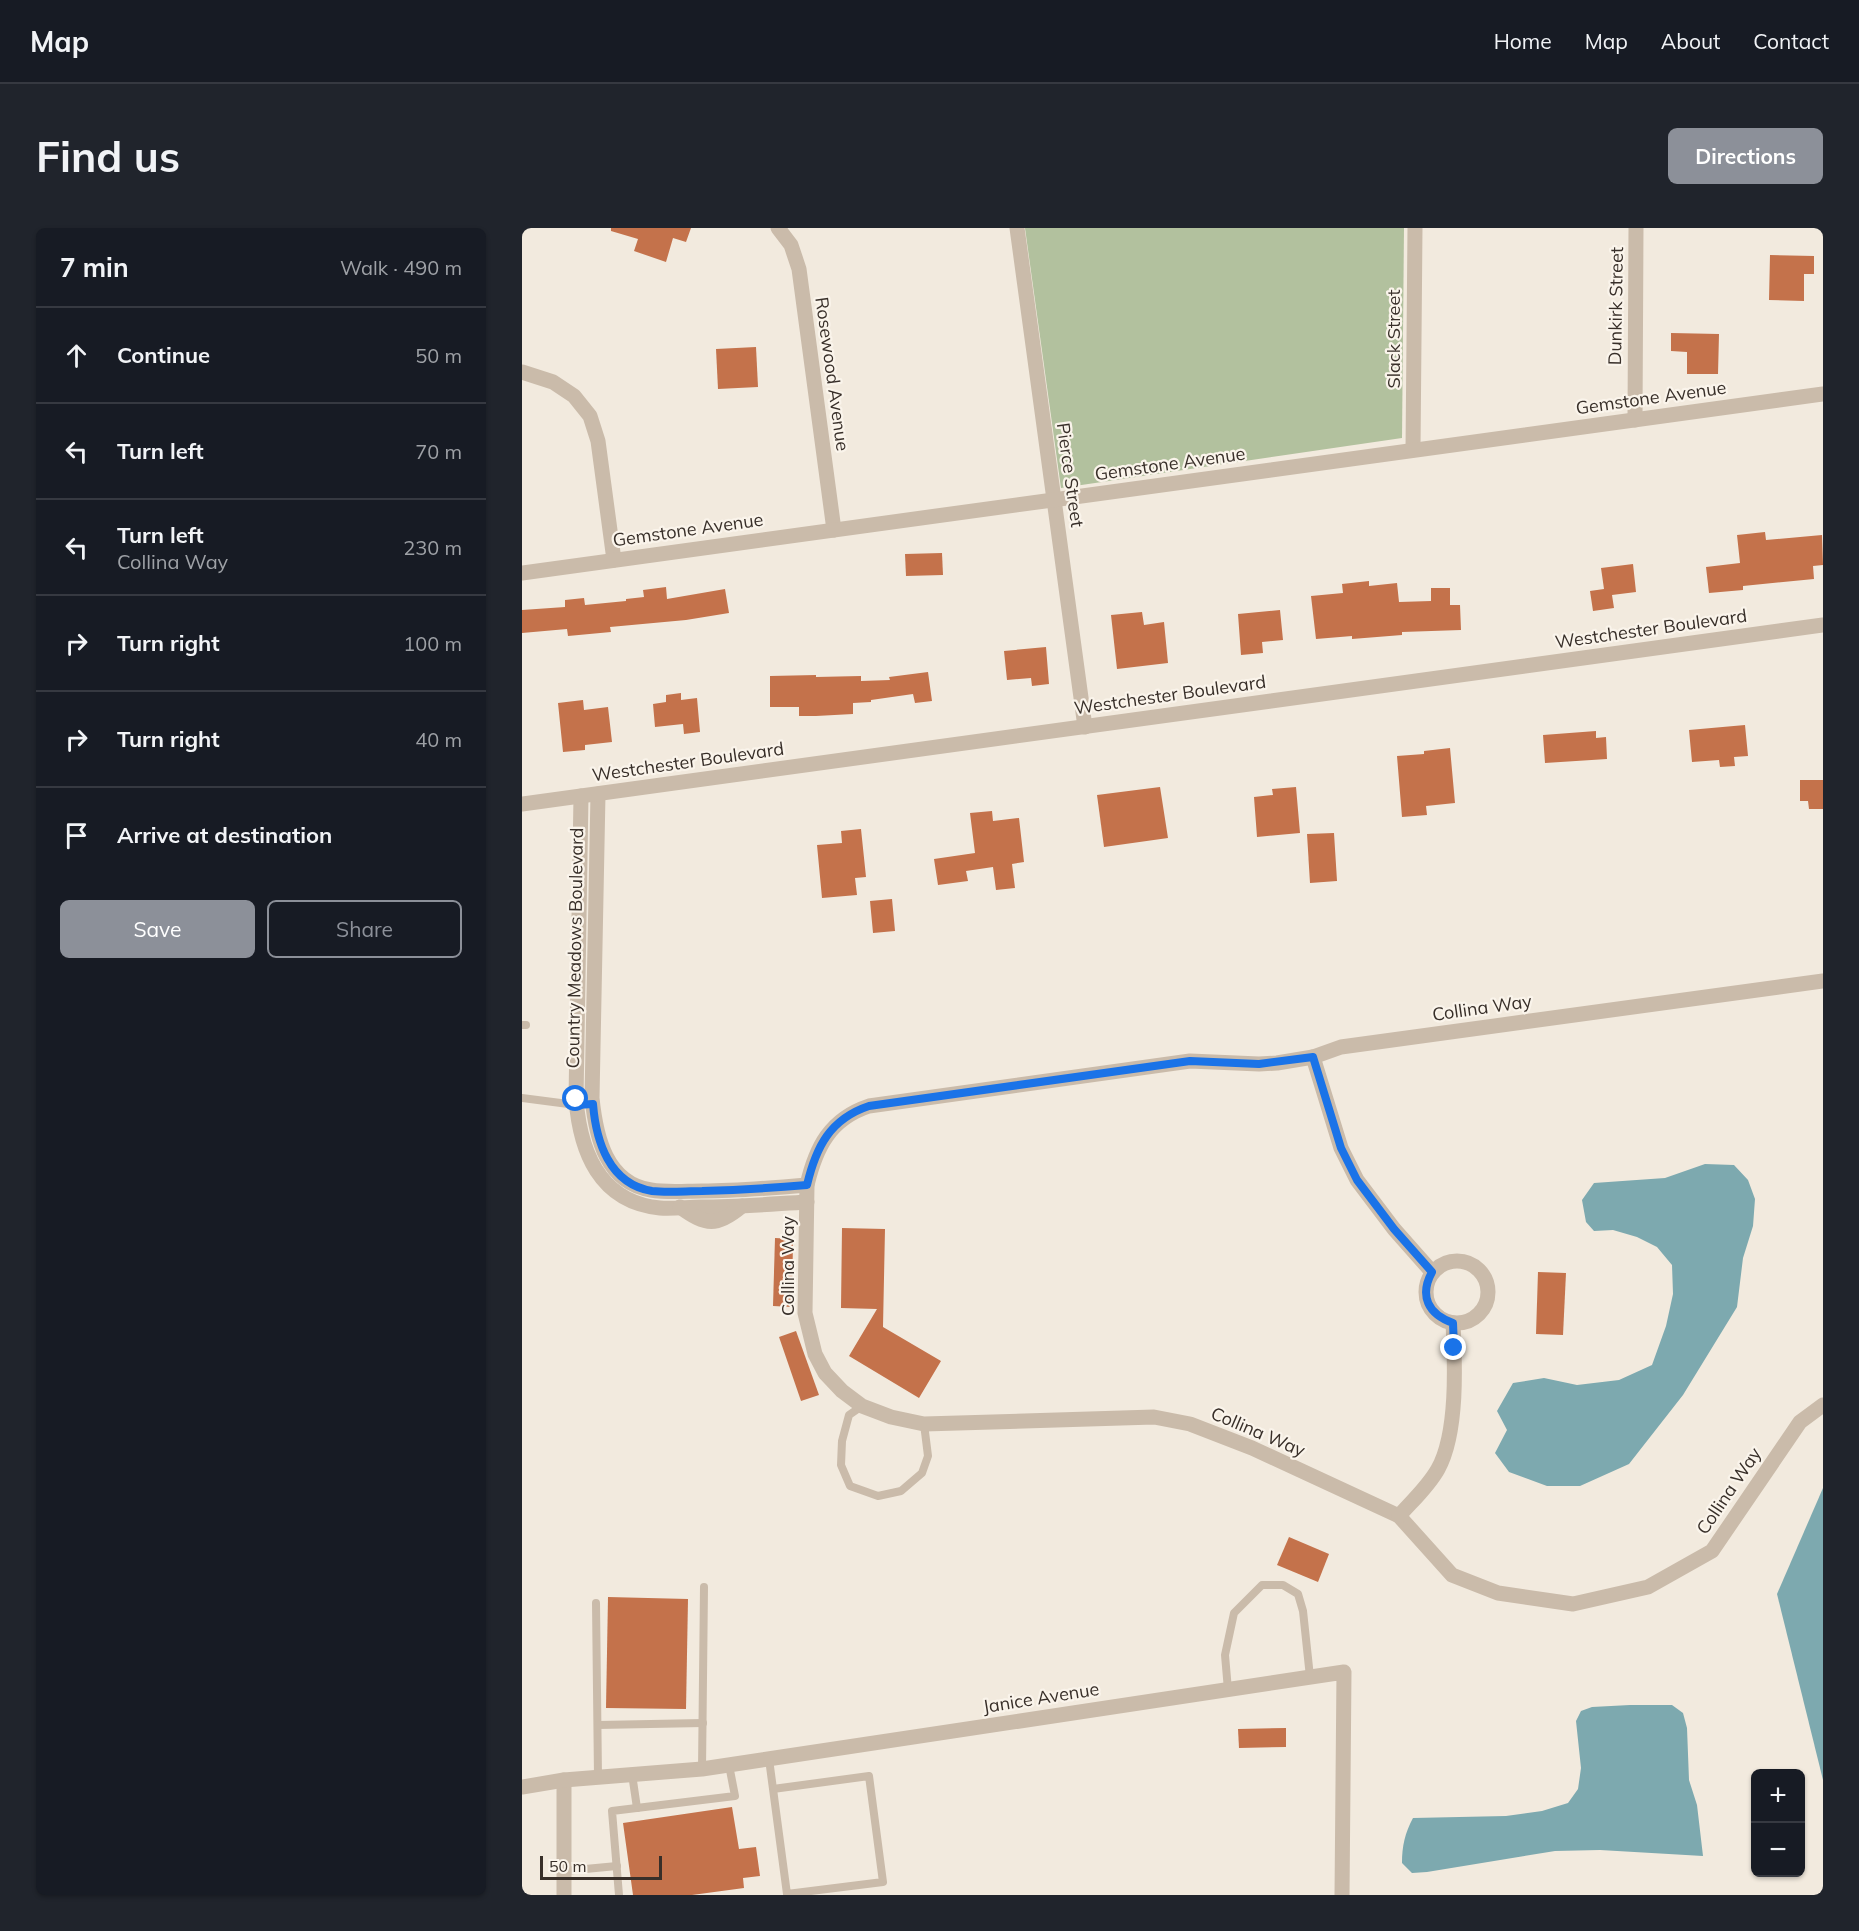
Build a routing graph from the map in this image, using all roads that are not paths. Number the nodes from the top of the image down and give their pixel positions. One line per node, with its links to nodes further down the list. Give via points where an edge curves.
1 (778, 228): 10 (street, Rosewood Avenue, via 790,245 798,269)
2 (1017, 228): 9 (street, Pierce Street)
3 (1415, 228): 8 (street, Slack Street)
4 (1636, 228): 7 (street, Dunkirk Street)
5 (522, 372): 11 (street, via 552,382 574,396 590,416 598,441)
6 (1823, 394): 7 (street, Gemstone Avenue)
7 (1635, 420): 8 (street, Gemstone Avenue)
8 (1413, 450): 9 (street, Gemstone Avenue)
9 (1054, 499): 10 (street, Gemstone Avenue); 14 (street, Pierce Street)
10 (834, 530): 11 (street, Gemstone Avenue)
11 (614, 560): 12 (street, Gemstone Avenue)
12 (522, 573)
13 (1823, 626): 14 (street, Westchester Boulevard)
14 (1085, 727): 15 (street, Westchester Boulevard)
15 (598, 794): 16 (street, Westchester Boulevard); 21 (street, Country Meadows Boulevard)
16 (581, 796): 17 (street, Westchester Boulevard); 22 (street, Country Meadows Boulevard)
17 (522, 804)
18 (1823, 981): 19 (street, Collina Way, via 1341,1047)
19 (1313, 1057): 25 (street, Collina Way, via 1259,1064 1190,1061 869,1106 846,1116 833,1128 818,1148); 29 (street, via 1341,1148 1357,1180)
20 (522, 1098): 22 (lane)
21 (593, 1104): 22 (street); 23 (street, Country Meadows Boulevard, via 602,1149)
22 (576, 1105): 24 (street, Country Meadows Boulevard, via 587,1155)
23 (616, 1170): 24 (street); 26 (street, Country Meadows Boulevard, via 626,1180 652,1191)
24 (605, 1182): 28 (street, Country Meadows Boulevard, via 634,1201 660,1208 680,1208 697,1220 709,1222 720,1221)
25 (807, 1185): 26 (street, Country Meadows Boulevard); 27 (street, Collina Way)
26 (755, 1189): 28 (street)
27 (807, 1202): 28 (street, Country Meadows Boulevard); 31 (street, Collina Way, via 805,1313 810,1336 825,1373)
28 (749, 1205)
29 (1432, 1272): 30 (street, via 1426,1289 1429,1306 1442,1319); 30 (street, via 1447,1262 1464,1261 1473,1264 1485,1277 1489,1294 1482,1311 1468,1321)
30 (1453, 1323): 34 (street, via 1453,1388 1446,1451 1425,1487)
31 (862, 1406): 33 (street, Collina Way); 33 (lane, via 849,1415 841,1464 850,1486 878,1496 901,1491 922,1473 928,1456)
32 (1823, 1406): 34 (street, Collina Way, via 1800,1422 1712,1551 1648,1587 1573,1604 1498,1593 1452,1575)
33 (924, 1424): 34 (street, Collina Way, via 1172,1419 1252,1448)
34 (1399, 1516)
35 (704, 1587): 39 (lane)
36 (596, 1603): 40 (lane)
37 (1310, 1677): 38 (street, Janice Avenue); 38 (lane, via 1298,1594 1282,1585 1262,1585 1234,1614 1225,1655); 54 (street, Janice Avenue, via 1344,1672)
38 (1228, 1690): 41 (street, Janice Avenue)
39 (703, 1723): 40 (lane); 43 (lane)
40 (598, 1725): 45 (lane)
41 (769, 1759): 42 (street, Janice Avenue); 48 (lane)
42 (729, 1765): 43 (street, Janice Avenue); 49 (lane, via 735,1796)
43 (702, 1769): 44 (street, Janice Avenue)
44 (633, 1774): 45 (street, Janice Avenue); 49 (lane)
45 (598, 1777): 46 (street, Janice Avenue)
46 (564, 1780): 47 (street, Janice Avenue); 51 (street)
47 (522, 1786)
48 (773, 1789): 48 (lane, via 787,1894 883,1882 869,1776)
49 (637, 1808): 50 (lane, via 612,1811)
50 (617, 1866): 51 (lane); 53 (lane)
51 (564, 1871): 52 (street)
52 (564, 1895)
53 (619, 1895)
54 (1342, 1895)

